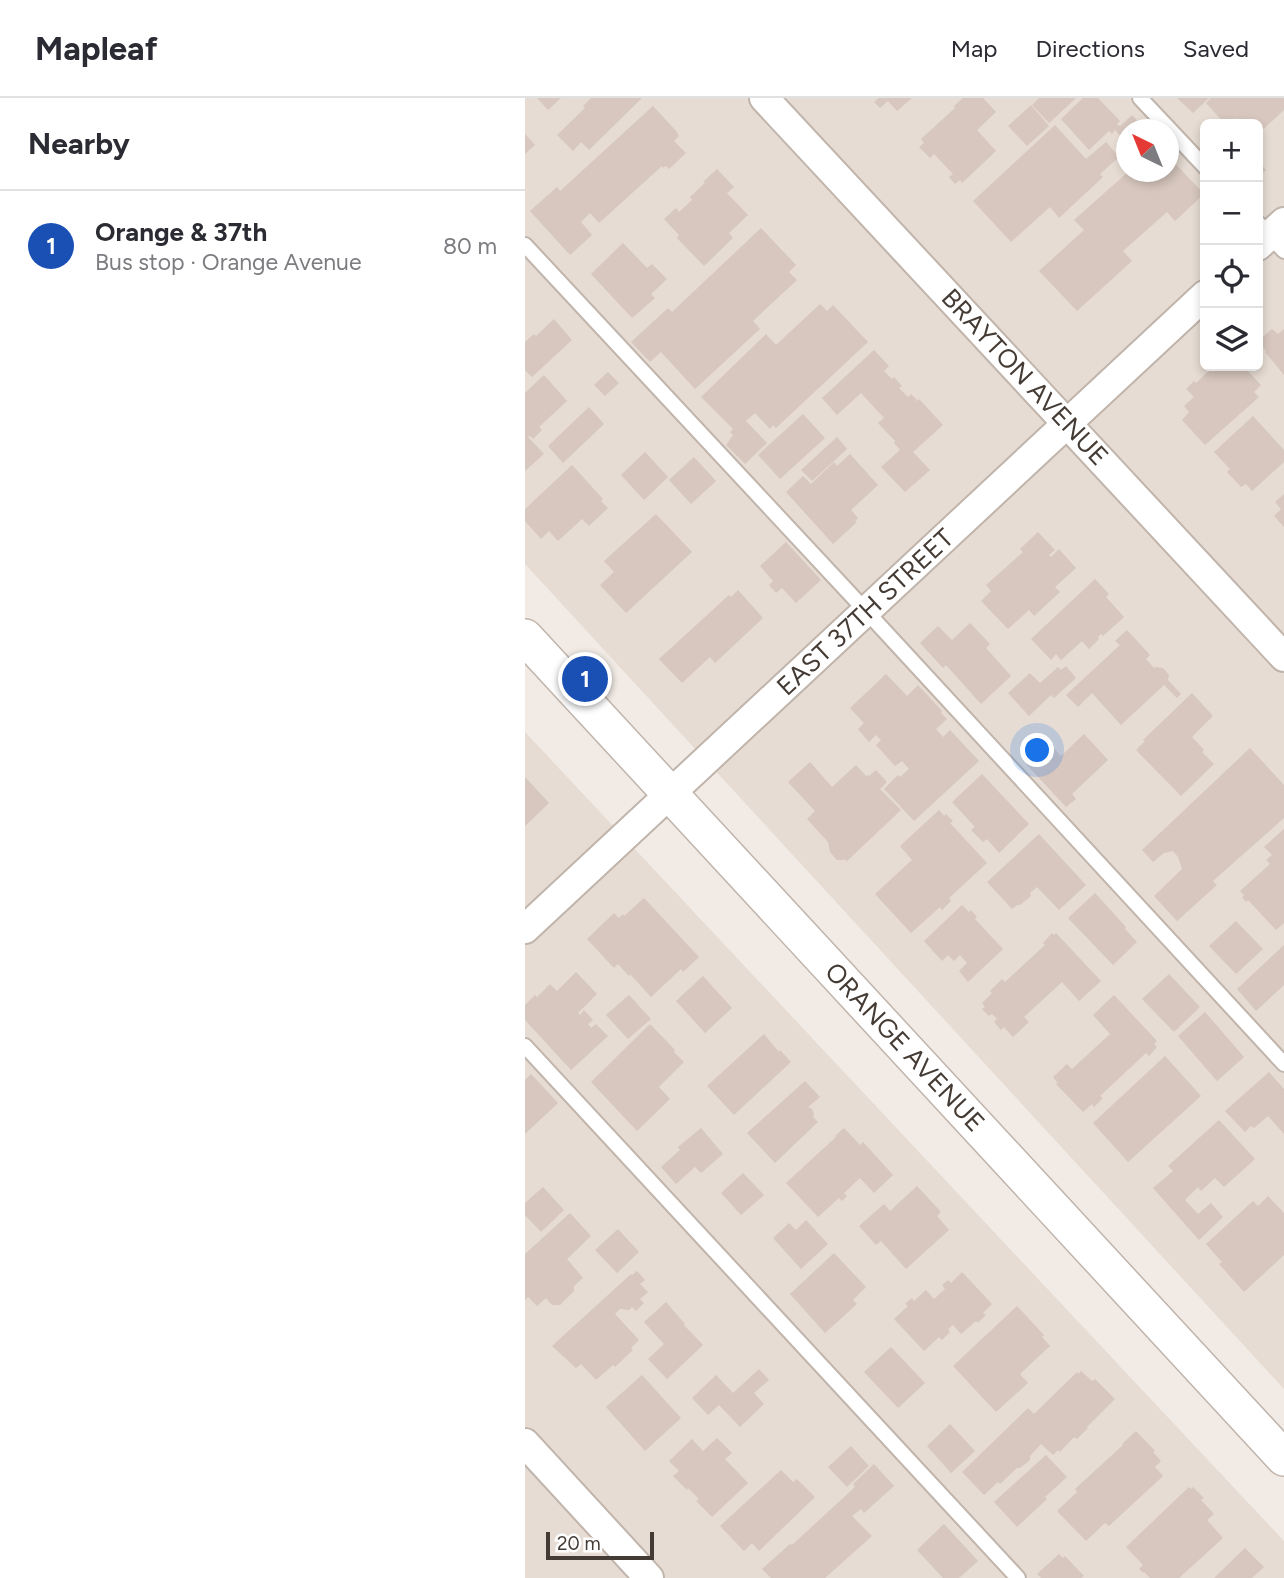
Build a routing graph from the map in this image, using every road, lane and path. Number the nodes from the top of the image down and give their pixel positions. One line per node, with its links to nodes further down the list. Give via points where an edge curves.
1 (764, 98): 6 (street, BRAYTON AVENUE)
2 (1140, 98): 3 (lane)
3 (1200, 162)
4 (525, 245): 7 (lane)
5 (1200, 300): 6 (street, EAST 37TH STREET)
6 (1068, 423): 7 (street, EAST 37TH STREET); 9 (street, BRAYTON AVENUE)
7 (866, 611): 10 (street, EAST 37TH STREET); 13 (lane)
8 (525, 637): 10 (street, ORANGE AVENUE)
9 (1284, 657)
10 (670, 793): 11 (street, EAST 37TH STREET); 15 (street, ORANGE AVENUE)
11 (525, 929)
12 (525, 1046): 17 (lane)
13 (1284, 1064)
14 (525, 1443): 16 (street)
15 (1284, 1458)
16 (649, 1578)
17 (1018, 1578)

